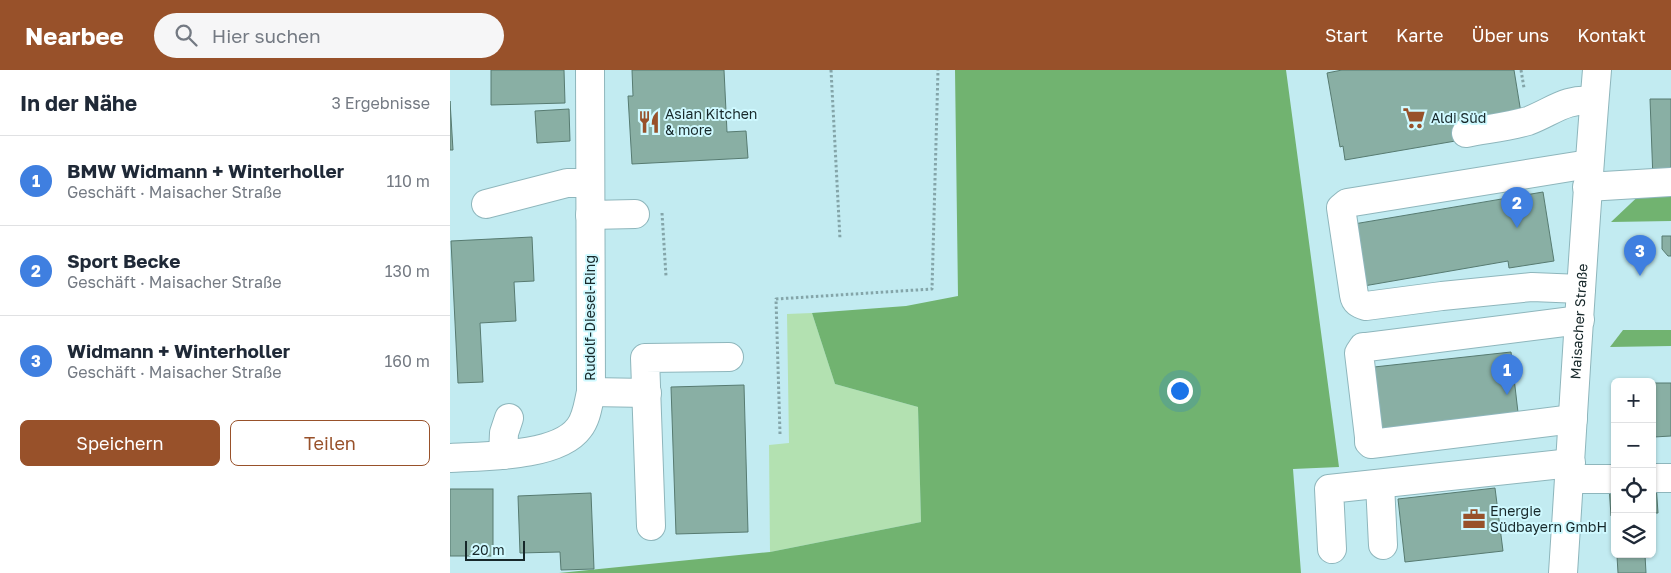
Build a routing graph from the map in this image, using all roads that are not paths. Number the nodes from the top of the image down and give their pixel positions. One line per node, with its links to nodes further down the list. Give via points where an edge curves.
1 (590, 70): 7 (street, Rudolf-Diesel-Ring)
2 (1597, 70): 3 (street, Maisacher Straße)
3 (1594, 101): 4 (street, via 1572,101 1526,121); 5 (street, Maisacher Straße)
4 (1466, 133)
5 (1588, 175): 6 (street); 11 (street, Maisacher Straße); 11 (street, via 1347,203 1341,208 1354,296 1361,305 1532,287)
6 (1671, 182)
7 (590, 183): 8 (street, via 567,183); 10 (street, Rudolf-Diesel-Ring)
8 (486, 204)
9 (635, 214): 10 (street)
10 (590, 215): 14 (street, Rudolf-Diesel-Ring)
11 (1581, 289): 12 (street, Maisacher Straße)
12 (1580, 320): 17 (street, Maisacher Straße); 17 (street, via 1363,347 1359,353 1371,444)
13 (730, 357): 15 (street, via 645,358)
14 (591, 392): 15 (street); 18 (street, Rudolf-Diesel-Ring, via 587,412 579,428 564,441 546,448)
15 (647, 392): 25 (street)
16 (509, 418): 18 (street, via 504,433)
17 (1574, 419): 20 (street, Maisacher Straße)
18 (503, 455): 19 (street, Rudolf-Diesel-Ring)
19 (450, 458)
20 (1570, 471): 21 (street); 24 (street); 28 (street, Maisacher Straße)
21 (1611, 478)
22 (1656, 478): 23 (street)
23 (1671, 478)
24 (1380, 484): 26 (street); 27 (street, via 1329,489)
25 (651, 526)
26 (1383, 545)
27 (1332, 549)
28 (1563, 573)

